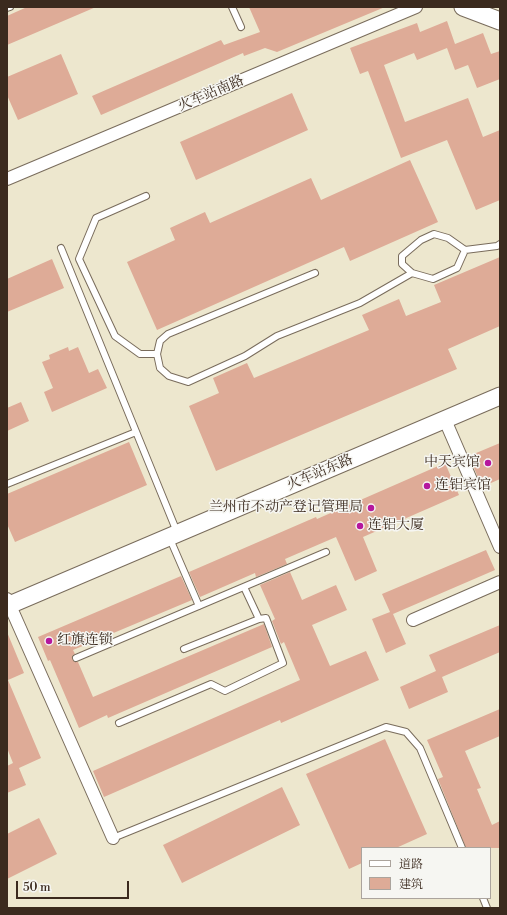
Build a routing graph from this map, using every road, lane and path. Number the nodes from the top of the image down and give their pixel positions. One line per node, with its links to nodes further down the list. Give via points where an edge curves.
1 (232, 7): 5 (lane)
2 (464, 7): 4 (main road)
3 (409, 8): 6 (street, 火车站南路)
4 (500, 21)
5 (241, 27)
6 (7, 179)
7 (146, 196): 13 (lane, via 96,218 79,259 115,336 140,354)
8 (500, 244): 10 (lane)
9 (62, 248): 16 (lane)
10 (465, 250): 12 (lane, via 457,268 433,279); 12 (lane, via 448,238 434,234 421,240 402,256 402,264)
11 (315, 273): 13 (lane, via 168,334 160,341)
12 (412, 273): 13 (lane, via 360,303 277,336 245,356 188,382 169,376 160,368)
13 (157, 354)
14 (500, 396): 15 (main road, 火车站东路)
15 (445, 420): 18 (main road, 火车站东路); 19 (street)
16 (136, 432): 17 (lane); 18 (lane)
17 (7, 484)
18 (173, 536): 23 (main road, 火车站东路); 24 (lane)
19 (500, 547)
20 (326, 552): 22 (lane)
21 (500, 582): 26 (street)
22 (244, 587): 24 (lane); 25 (lane)
23 (8, 604): 30 (street)
24 (199, 606): 28 (lane)
25 (259, 618): 27 (lane); 29 (lane, via 266,618 283,663 225,691 211,684)
26 (413, 620)
27 (184, 649)
28 (76, 658)
29 (119, 723)
30 (113, 838): 31 (lane, via 386,727 406,732 420,748)
31 (462, 847)

